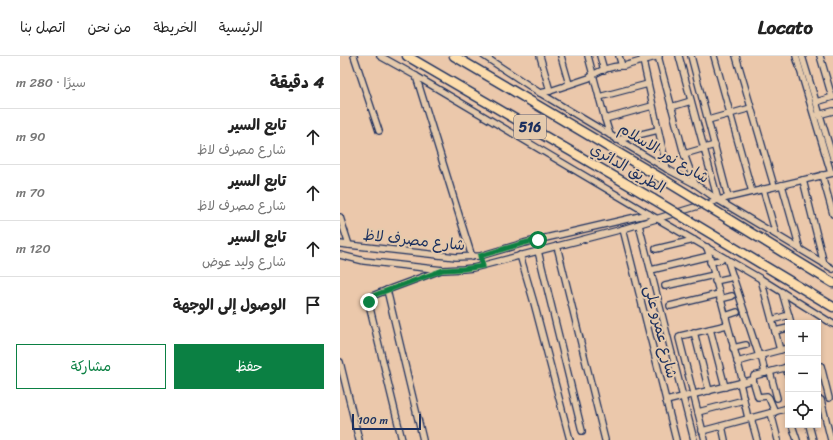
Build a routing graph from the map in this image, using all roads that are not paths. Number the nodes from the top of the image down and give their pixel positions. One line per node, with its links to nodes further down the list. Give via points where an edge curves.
1 (354, 56): 44 (street)
2 (380, 56): 25 (street)
3 (406, 56): 102 (highway, الطريق الدائري / 516, bridge)
4 (454, 56): 21 (highway, الطريق الدائري / 516)
5 (461, 56): 21 (highway)
6 (484, 56): 30 (street, شارع نور الاسلام)
7 (540, 56): 29 (street)
8 (561, 56): 27 (street)
9 (588, 56): 24 (street)
10 (600, 56): 23 (street)
11 (619, 56): 22 (street)
12 (659, 56): 20 (street); 36 (street)
13 (679, 56): 33 (street)
14 (691, 56): 42 (street)
15 (714, 56): 39 (street)
16 (736, 56): 37 (street)
17 (796, 56): 26 (street)
18 (802, 56): 26 (street)
19 (820, 56): 32 (street)
20 (642, 58): 22 (street); 28 (street)
21 (469, 65): 95 (highway, الطريق الدائري / 516, bridge)
22 (622, 66): 23 (street)
23 (604, 70): 24 (street)
24 (593, 74): 27 (street, via 589,78); 31 (street)
25 (416, 76): 63 (street); 82 (street)
26 (805, 77): 34 (street); 40 (street)
27 (568, 84): 29 (street)
28 (648, 84): 31 (street); 35 (street)
29 (550, 91): 30 (street)
30 (540, 93): 45 (street, شارع نور الاسلام)
31 (599, 97): 41 (street)
32 (832, 97): 34 (street)
33 (691, 101): 36 (street); 49 (street)
34 (816, 102): 40 (street)
35 (652, 106): 41 (street); 43 (street)
36 (671, 107): 50 (street)
37 (752, 108): 39 (street); 58 (street)
38 (833, 111): 40 (street)
39 (730, 114): 42 (street); 60 (street)
40 (817, 116): 46 (street)
41 (605, 119): 45 (street)
42 (708, 120): 48 (street)
43 (658, 130): 47 (street); 52 (street)
44 (379, 131)
45 (610, 135): 47 (street, شارع نور الاسلام)
46 (827, 139): 51 (street); 53 (street)
47 (618, 140): 52 (street, شارع نور الاسلام)
48 (715, 145): 49 (street); 61 (street)
49 (704, 148): 50 (street); 62 (street)
50 (684, 154): 56 (street)
51 (833, 158)
52 (667, 169): 56 (street, شارع نور الاسلام)
53 (832, 173): 54 (street, شارع مصرف لاظ)
54 (822, 175): 55 (street, شارع مصرف لاظ); 64 (street)
55 (803, 180): 57 (street, شارع مصرف لاظ); 86 (street)
56 (695, 184): 62 (street, شارع نور الاسلام)
57 (782, 185): 58 (street, شارع مصرف لاظ); 76 (street)
58 (774, 186): 59 (street, شارع مصرف لاظ)
59 (763, 189): 60 (street, شارع مصرف لاظ); 69 (street)
60 (752, 192): 61 (street, شارع مصرف لاظ)
61 (728, 197): 62 (street, شارع مصرف لاظ)
62 (718, 200): 66 (street, شارع مصرف لاظ); 69 (street, شارع نور الاسلام)
63 (649, 214): 66 (street); 80 (street, شارع مصرف لاظ, via 524,243)
64 (833, 214)
65 (340, 218): 72 (street)
66 (657, 218): 67 (street, شارع مصرف لاظ); 70 (street)
67 (639, 225): 68 (street, شارع مصرف لاظ); 90 (street)
68 (623, 229): 73 (street, شارع مصرف لاظ); 134 (street, شارع عمرو على)
69 (776, 234): 76 (street, شارع نور الاسلام)
70 (694, 240): 74 (street); 75 (street)
71 (340, 244): 72 (street, شارع مصرف لاظ)
72 (349, 245): 82 (street, شارع مصرف لاظ)
73 (557, 246): 77 (street, شارع مصرف لاظ); 149 (street)
74 (707, 247): 81 (street); 83 (street)
75 (656, 249)
76 (800, 249): 86 (street, شارع نور الاسلام)
77 (538, 251): 79 (street, شارع مصرف لاظ); 143 (street)
78 (340, 254): 89 (street, شارع مصرف لاظ, via 364,261)
79 (520, 255): 87 (street, شارع مصرف لاظ); 148 (street)
80 (480, 256): 82 (street, شارع مصرف لاظ); 87 (street)
81 (709, 256): 85 (street); 90 (street)
82 (472, 257)
83 (727, 259): 93 (street); 118 (street)
84 (721, 260): 85 (street)
85 (710, 262): 91 (street)
86 (824, 264): 88 (street, شارع نور الاسلام)
87 (483, 266): 89 (street, شارع مصرف لاظ)
88 (833, 269)
89 (443, 270): 97 (street)
90 (651, 270): 129 (street)
91 (714, 275): 94 (street); 96 (street)
92 (729, 278): 94 (street)
93 (761, 279): 98 (street); 106 (street)
94 (715, 281): 99 (street)
95 (833, 283)
96 (665, 286)
97 (387, 290): 146 (street, via 368,300); 147 (street)
98 (782, 292): 105 (street); 108 (street)
99 (720, 296): 100 (street); 101 (street); 104 (street)
100 (732, 296)
101 (670, 306)
102 (833, 307)
103 (737, 312): 104 (street)
104 (725, 316): 109 (street)
105 (788, 316): 106 (street); 107 (street)
106 (772, 320): 112 (street)
107 (790, 320)
108 (833, 324)
109 (727, 325): 110 (street); 115 (street)
110 (710, 329): 113 (street); 126 (street)
111 (785, 329): 112 (street)
112 (775, 331): 117 (street)
113 (694, 332): 127 (street); 128 (street, via 679,338)
114 (746, 345): 115 (street)
115 (733, 348): 120 (street)
116 (785, 349): 117 (street)
117 (780, 350): 118 (street)
118 (760, 355): 120 (street); 123 (street)
119 (340, 362): 145 (street)
120 (737, 362): 125 (street)
121 (821, 366): 130 (street)
122 (785, 368): 123 (street)
123 (768, 372): 124 (street, via 754,376); 131 (street)
124 (753, 380): 125 (street); 138 (street, via 758,397 767,396)
125 (741, 383): 126 (street); 132 (street)
126 (725, 387): 127 (street)
127 (709, 391): 128 (street)
128 (693, 394): 129 (street); 137 (street)
129 (684, 397): 134 (street); 151 (street)
130 (831, 397): 133 (street)
131 (776, 398)
132 (744, 400): 137 (street); 139 (street)
133 (821, 400)
134 (666, 401): 150 (street, شارع عمرو على)
135 (821, 404): 158 (street)
136 (785, 410): 138 (street)
137 (698, 412): 144 (street)
138 (773, 412): 139 (street); 155 (street)
139 (750, 418): 140 (street); 154 (street)
140 (722, 426): 144 (street); 153 (street)
141 (793, 428): 156 (street)
142 (810, 428): 157 (street)
143 (582, 431)
144 (702, 431): 152 (street)
145 (359, 440)
146 (402, 440)
147 (423, 440)
148 (570, 440)
149 (605, 440)
150 (676, 440)
151 (694, 440)
152 (705, 440)
153 (725, 440)
154 (755, 440)
155 (778, 440)
156 (797, 440)
157 (814, 440)
158 (831, 440)

